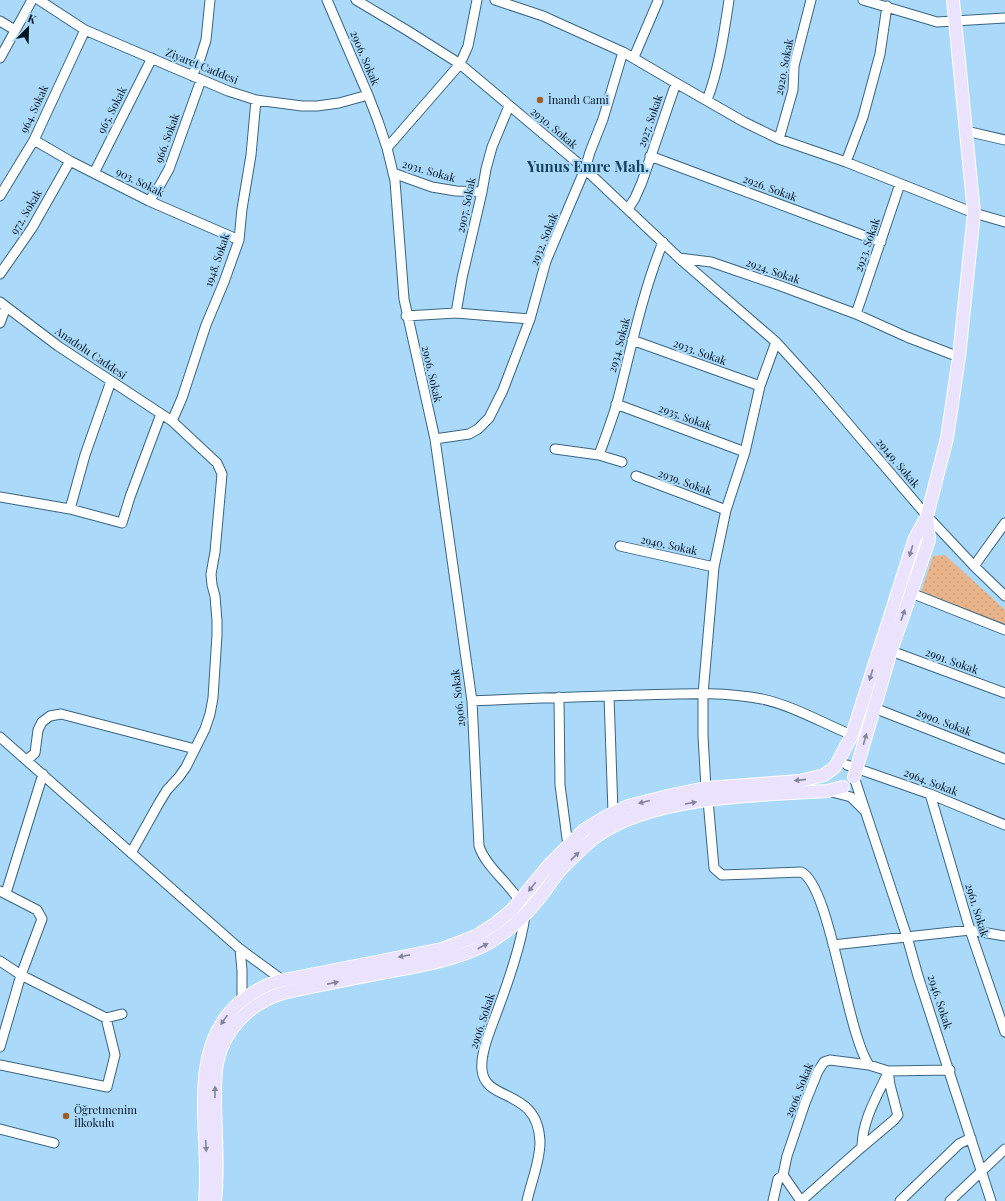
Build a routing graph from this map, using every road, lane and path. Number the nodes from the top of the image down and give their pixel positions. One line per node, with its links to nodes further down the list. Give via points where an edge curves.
1 (32, 0): 17 (street)
2 (40, 0): 18 (street, Ziyaret Caddesi)
3 (210, 0): 24 (street, via 206,40)
4 (327, 0): 26 (street, 2906. Sokak)
5 (356, 0): 23 (street, 2930. Sokak)
6 (477, 0): 23 (street, via 468,46)
7 (495, 0): 19 (street, via 542,16)
8 (729, 0): 28 (street, via 714,79)
9 (811, 0): 31 (street, 2920. Sokak, via 794,66 793,90)
10 (863, 0): 13 (street)
11 (953, 0): 16 (main road)
12 (658, 1): 20 (street)
13 (887, 6): 16 (street, via 937,22); 37 (street, via 880,54 863,117)
14 (1005, 18): 16 (street)
15 (0, 21): 17 (street)
16 (955, 21): 30 (main road)
17 (16, 30): 21 (street)
18 (85, 30): 22 (street, Ziyaret Caddesi); 32 (street, 964. Sokak)
19 (623, 52): 20 (street); 38 (street)
20 (634, 57): 25 (street)
21 (0, 58)
22 (152, 58): 24 (street, Ziyaret Caddesi); 39 (street, 965. Sokak)
23 (460, 64): 29 (street, 2930. Sokak); 34 (street)
24 (197, 78): 27 (street, Ziyaret Caddesi); 44 (street, 966. Sokak, via 169,169)
25 (676, 84): 28 (street); 35 (street, 2927. Sokak)
26 (368, 95): 27 (street, Ziyaret Caddesi, via 317,106); 34 (street, 2906. Sokak)
27 (256, 100): 48 (street, 1948. Sokak)
28 (707, 100): 31 (street, via 744,122)
29 (509, 106): 38 (street, 2930. Sokak); 42 (street, 2907. Sokak, via 492,147)
30 (966, 131): 33 (street); 46 (main road)
31 (779, 138): 37 (street)
32 (34, 140): 36 (street, 903. Sokak); 43 (street, 964. Sokak)
33 (1005, 140)
34 (387, 148): 40 (street, 2906. Sokak)
35 (650, 156): 45 (street, 2927. Sokak, via 642,182); 50 (street, 2926. Sokak)
36 (70, 161): 39 (street, 903. Sokak); 52 (street, 972. Sokak, via 32,228)
37 (846, 162): 41 (street)
38 (585, 169): 45 (street, 2930. Sokak); 57 (street, 2932. Sokak, via 546,261)
39 (94, 173): 44 (street, 903. Sokak)
40 (393, 173): 42 (street, 2931. Sokak, via 432,187); 56 (street, 2906. Sokak)
41 (900, 184): 46 (street); 50 (street, 2923. Sokak)
42 (482, 192): 54 (street, 2907. Sokak)
43 (0, 196)
44 (149, 201): 48 (street, 903. Sokak)
45 (628, 209): 49 (street, 2930. Sokak)
46 (974, 213): 47 (street); 61 (main road)
47 (1005, 222)
48 (239, 240): 66 (street, 1948. Sokak)
49 (663, 242): 51 (street, 2930. Sokak); 59 (street, 2934. Sokak)
50 (881, 242): 55 (street, 2923. Sokak)
51 (679, 258): 55 (street, 2924. Sokak, via 711,262); 60 (street, 2930. Sokak)
52 (0, 274)
53 (3, 305): 58 (street); 62 (street, Anadolu Caddesi)
54 (456, 313): 56 (street); 57 (street)
55 (856, 314): 61 (street, 2924. Sokak)
56 (406, 316): 67 (street, 2906. Sokak)
57 (530, 319): 67 (street, 2932. Sokak, via 503,390 485,423 469,434)
58 (0, 323)
59 (632, 340): 63 (street, 2933. Sokak); 64 (street, 2934. Sokak)
60 (776, 342): 63 (street); 76 (street, 29149. Sokak)
61 (959, 357): 76 (main road, via 947,438)
62 (111, 381): 65 (street, Anadolu Caddesi); 74 (street, via 85,455)
63 (760, 386): 69 (street)
64 (616, 404): 69 (street, 2935. Sokak); 70 (street, 2934. Sokak)
65 (161, 414): 66 (street, Anadolu Caddesi); 74 (street, via 122,523)
66 (172, 421): 93 (street, Anadolu Caddesi, via 215,460 222,474 211,574 217,621 213,698 210,714)
67 (435, 440): 89 (street, 2906. Sokak)
68 (555, 449): 70 (street)
69 (745, 452): 75 (street)
70 (599, 455): 71 (street)
71 (622, 462)
72 (636, 476): 75 (street, 2939. Sokak)
73 (0, 497): 74 (street)
74 (70, 509)
75 (726, 510): 80 (street)
76 (927, 516): 79 (street, 29149. Sokak); 81 (main road, via 929,540); 91 (main road, one-way to 91, via 915,538)
77 (1005, 523): 79 (street)
78 (620, 546): 80 (street, 2940. Sokak)
79 (974, 566): 82 (street, 29149. Sokak)
80 (714, 567): 86 (street)
81 (910, 593): 83 (street); 84 (main road, one-way to 81)
82 (1005, 596)
83 (1005, 630)
84 (891, 651): 85 (street, 2991. Sokak); 90 (main road)
85 (1005, 693)
86 (703, 694): 87 (street); 91 (street, via 750,697 777,703); 100 (street)
87 (609, 696): 88 (street); 104 (street)
88 (559, 697): 89 (street); 106 (street, via 560,785)
89 (472, 701): 109 (street, 2906. Sokak, via 479,846 484,857)
90 (874, 708): 94 (street, 2990. Sokak); 96 (main road, one-way to 90)
91 (852, 735): 96 (main road)
92 (0, 737): 95 (street)
93 (195, 749): 95 (street, via 61,714 50,716 42,722 38,730 35,753); 107 (street, Anadolu Caddesi, via 186,767 159,803)
94 (1005, 759)
95 (27, 760): 97 (street)
96 (848, 769): 98 (main road, via 850,784); 98 (main road, via 831,774 836,785); 100 (main road, one-way to 100, via 805,780); 101 (street, 2964. Sokak); 103 (street, 2946. Sokak, via 862,798)
97 (43, 774): 107 (street); 108 (street)
98 (843, 787): 99 (main road); 102 (street)
99 (827, 791): 100 (main road); 102 (street)
100 (707, 794): 104 (main road, one-way to 104, via 672,794); 110 (main road, one-way to 100, via 572,858 604,832 638,816); 114 (street, via 715,870 722,875 796,872 806,874 826,918)
101 (930, 794): 105 (street, 2964. Sokak); 111 (street, 2961. Sokak)
102 (851, 797): 103 (street)
103 (864, 811): 113 (street, 2946. Sokak)
104 (614, 812): 106 (main road, via 588,828)
105 (1005, 824)
106 (568, 846): 109 (main road, one-way to 109, via 549,865)
107 (132, 853): 115 (street)
108 (3, 892): 118 (street, via 37,910 42,919)
109 (520, 902): 110 (street, 2906. Sokak); 116 (main road, via 486,930)
110 (525, 914): 116 (main road, one-way to 110, via 487,944); 138 (street, 2906. Sokak, via 515,961 489,1033 482,1057 482,1067 488,1086 522,1103 536,1123 539,1150)
111 (970, 930): 112 (street); 113 (street); 123 (street, 2961. Sokak)
112 (1005, 936)
113 (907, 937): 114 (street); 127 (street, 2946. Sokak)
114 (833, 945): 126 (street, via 858,1037)
115 (240, 949): 119 (street); 120 (street)
116 (444, 955): 119 (main road)
117 (0, 961): 118 (street)
118 (22, 975): 122 (street); 124 (street)
119 (290, 985): 120 (main road, via 265,986); 137 (main road, one-way to 119, via 216,1073 221,1050 233,1027 247,1012)
120 (242, 1001): 136 (main road, one-way to 136, via 221,1023 205,1072)
121 (122, 1014): 122 (street)
122 (106, 1018): 125 (street, via 115,1055 107,1087)
123 (1005, 1032)
124 (0, 1047)
125 (0, 1065)
126 (870, 1065): 128 (street, 2906. Sokak); 135 (street, 2906. Sokak, via 830,1060 824,1062 806,1103)
127 (950, 1070): 128 (street, 2906. Sokak); 130 (street, 2946. Sokak)
128 (888, 1072): 132 (street, via 868,1117 862,1136); 132 (street, via 898,1115)
129 (0, 1129): 131 (street)
130 (971, 1138): 134 (street, 2946. Sokak); 141 (street, via 959,1144)
131 (54, 1143)
132 (862, 1147): 140 (street)
133 (1005, 1149): 134 (street)
134 (981, 1172): 142 (street); 143 (street, 2946. Sokak)
135 (783, 1174): 139 (street, 2906. Sokak, via 778,1179); 140 (street)
136 (205, 1201)
137 (215, 1201)
138 (527, 1201)
139 (773, 1201)
140 (801, 1201)
141 (900, 1201)
142 (950, 1201)
143 (991, 1201)

